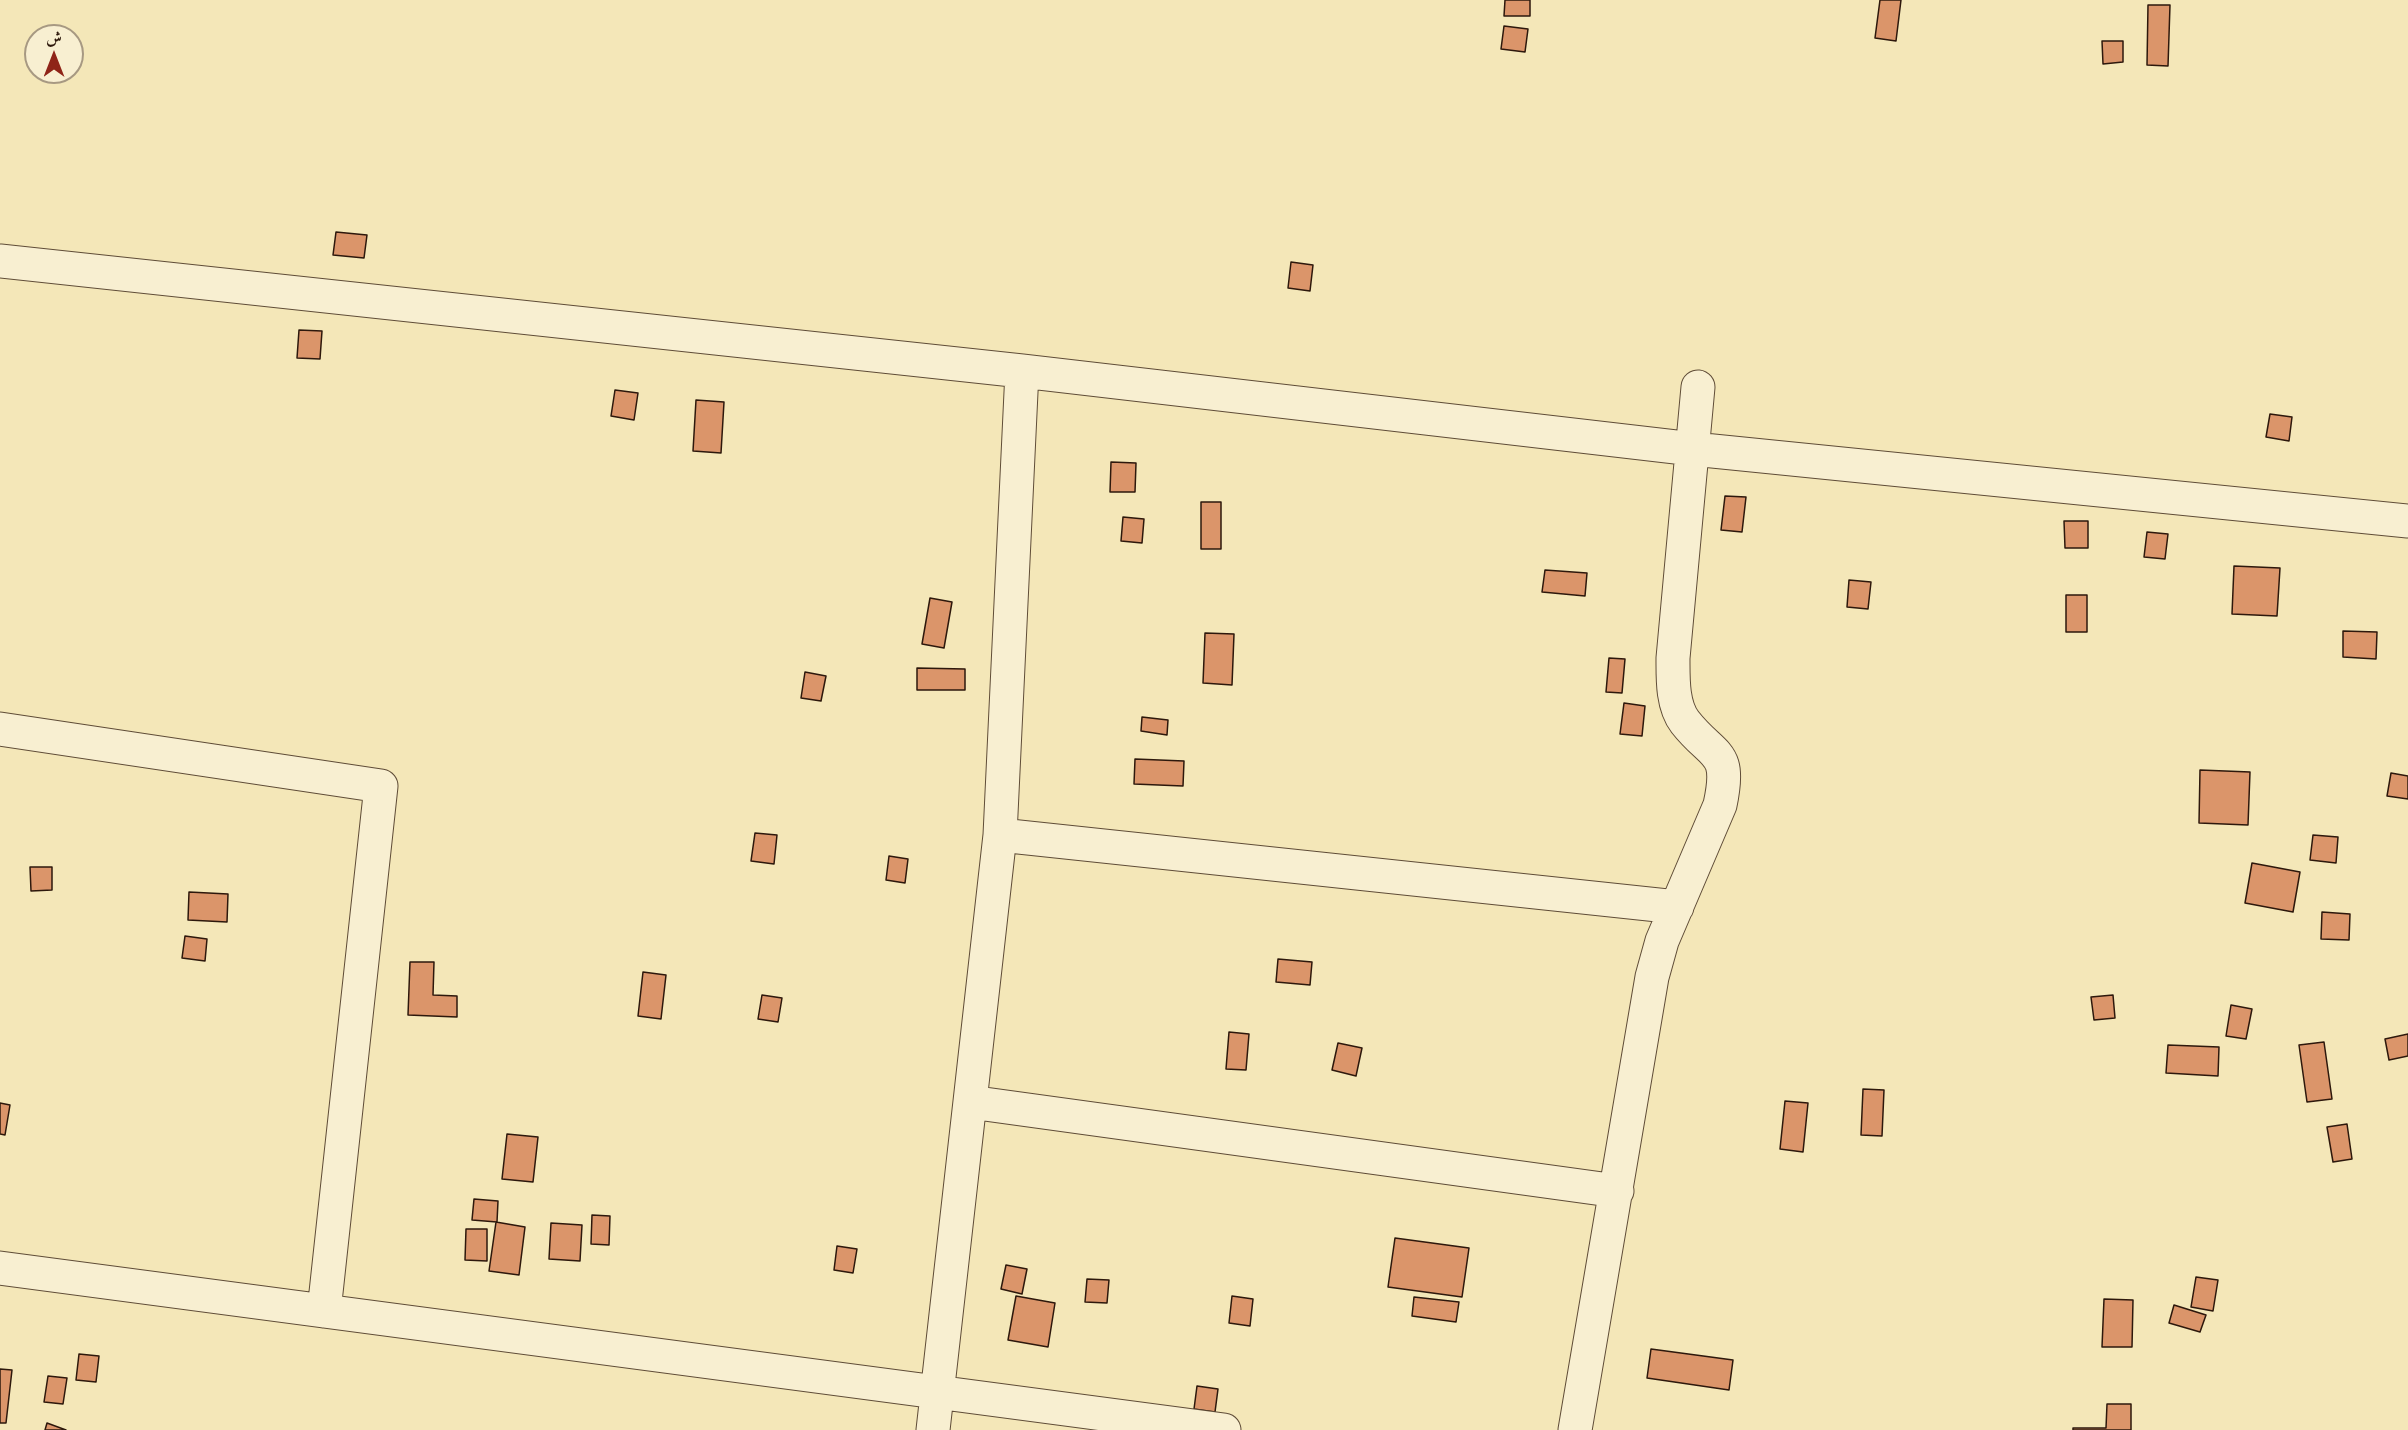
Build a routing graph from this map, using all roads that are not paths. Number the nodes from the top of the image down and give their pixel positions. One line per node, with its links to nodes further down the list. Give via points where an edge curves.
1 (0, 261): 2 (street)
2 (1022, 371): 4 (street); 7 (street)
3 (1698, 387): 4 (street)
4 (1693, 449): 5 (street); 8 (street, via 1673,658 1674,692 1684,721 1722,762 1724,783 1719,806)
5 (2408, 521)
6 (0, 729): 12 (street, via 381,786)
7 (1000, 835): 8 (street); 9 (street)
8 (1677, 907): 10 (street, via 1652,977)
9 (970, 1102): 10 (street); 13 (street)
10 (1617, 1191): 16 (street)
11 (0, 1269): 12 (street)
12 (324, 1311): 13 (street)
13 (937, 1392): 14 (street); 15 (street)
14 (933, 1430)
15 (1224, 1430)
16 (1575, 1430)

